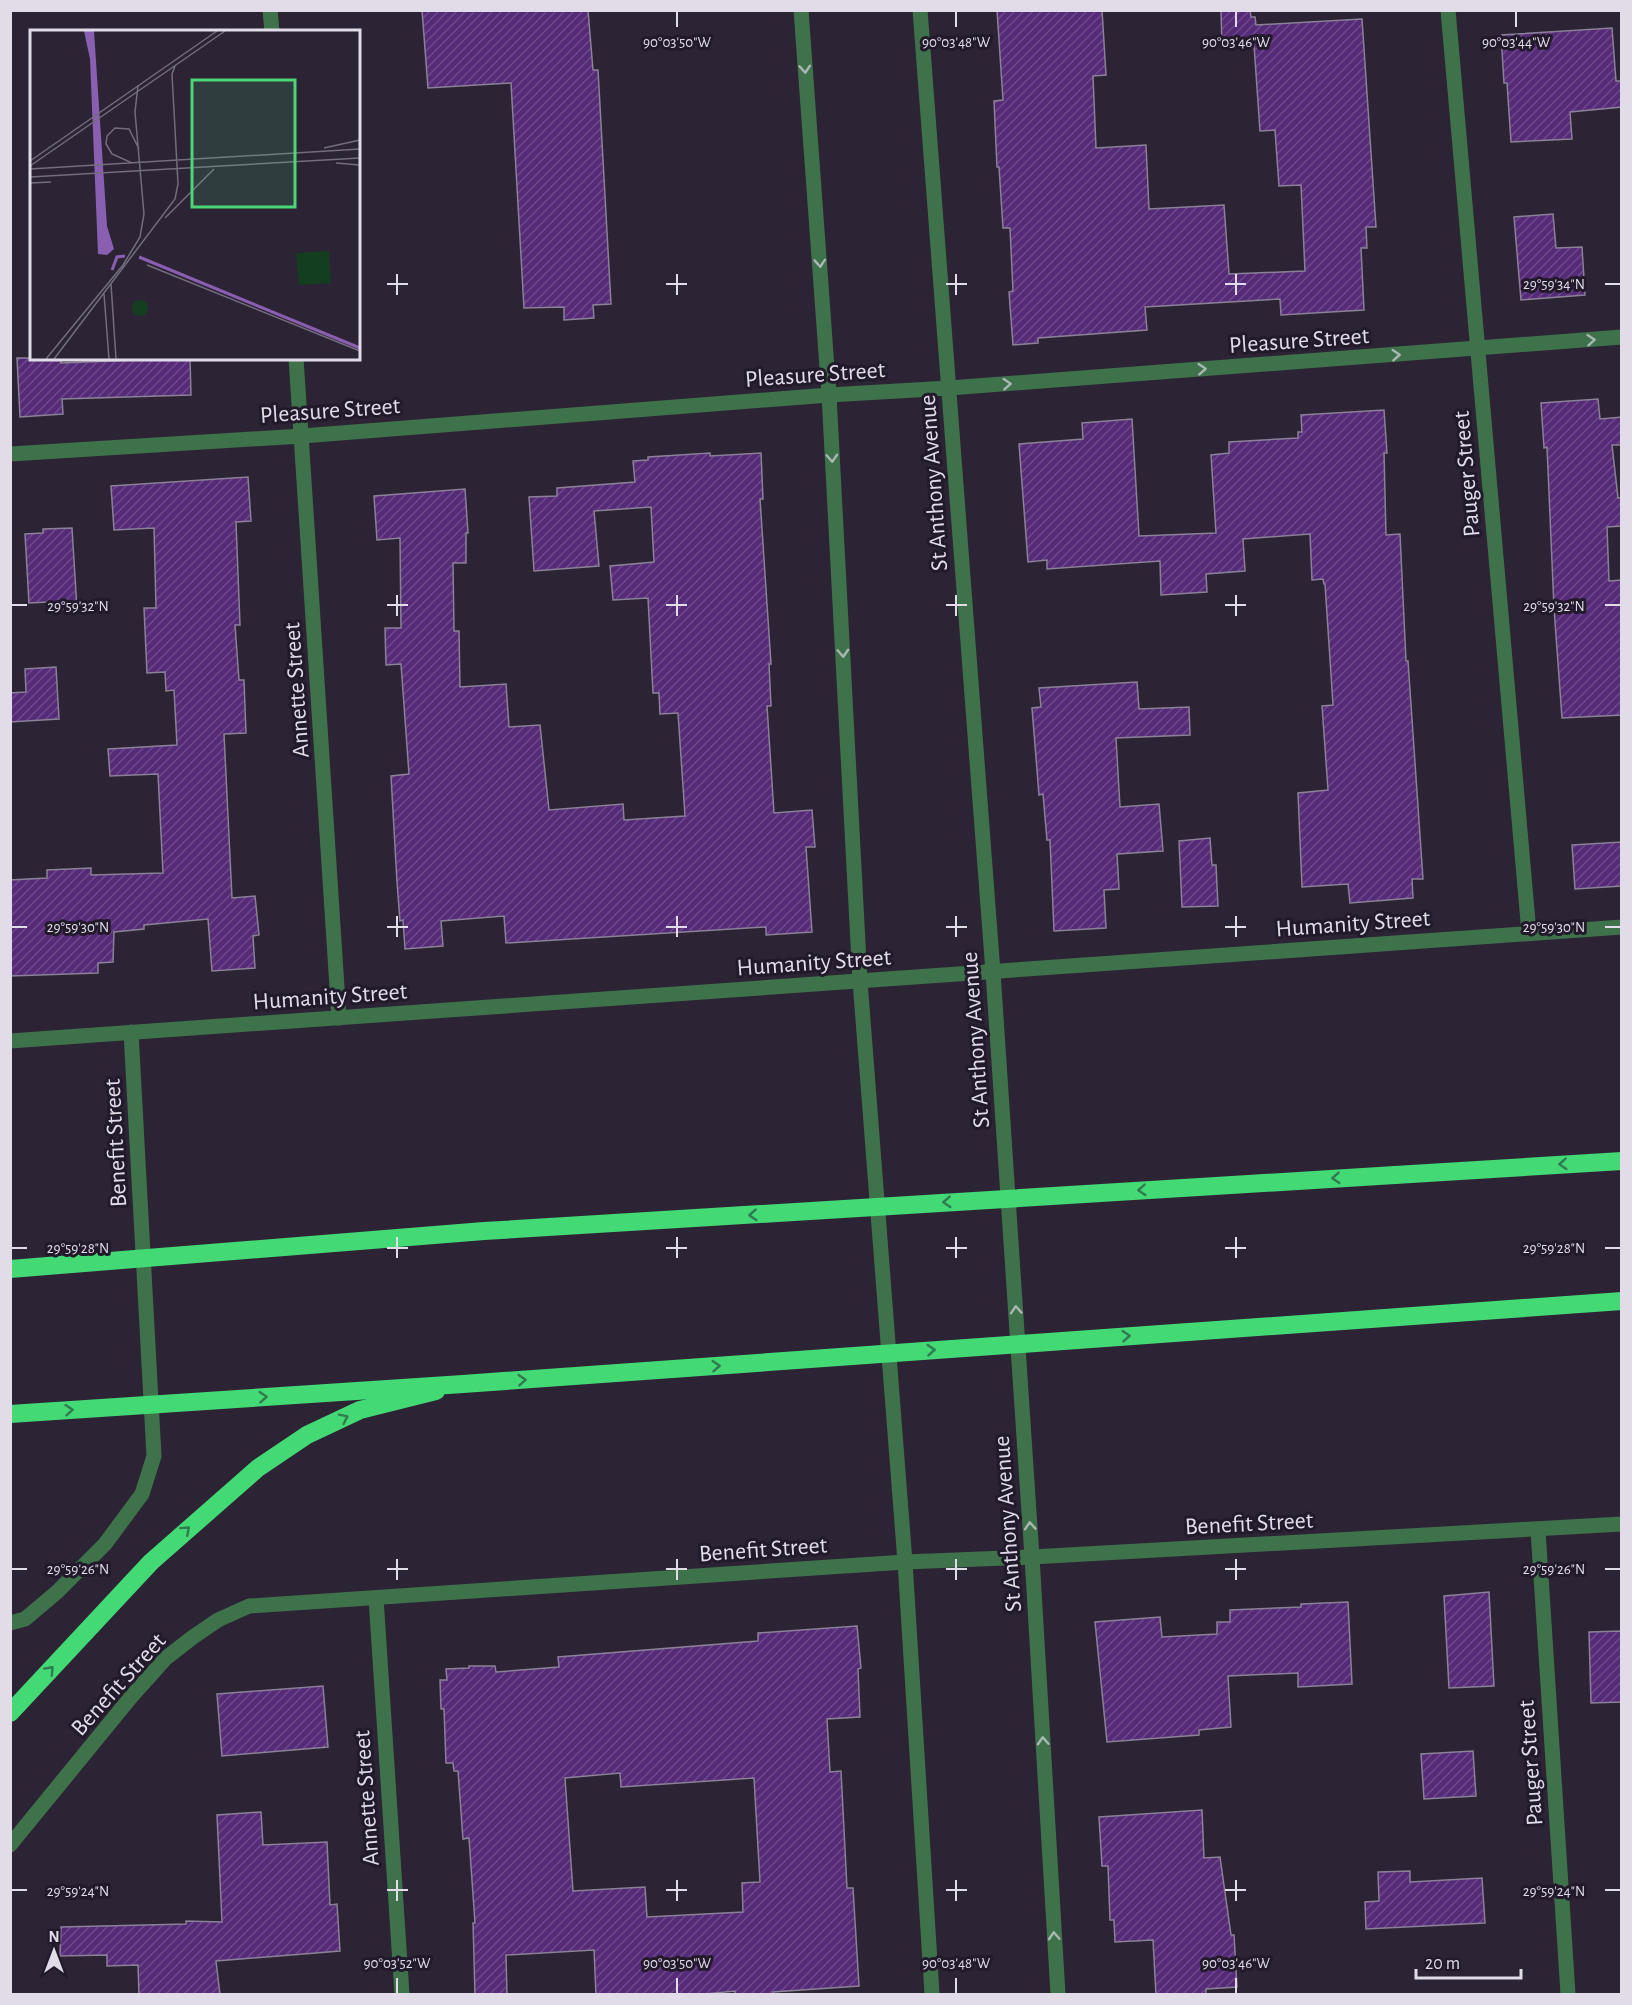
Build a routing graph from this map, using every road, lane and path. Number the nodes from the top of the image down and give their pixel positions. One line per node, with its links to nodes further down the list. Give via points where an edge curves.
1 (270, 10): 5 (street)
2 (801, 10): 10 (street, one-way to 10)
3 (920, 10): 9 (street, St Anthony Avenue)
4 (1448, 10): 7 (street, Pauger Street)
5 (272, 30)
6 (1622, 337): 7 (street, Pleasure Street, one-way to 6)
7 (1477, 349): 9 (street, Pleasure Street, one-way to 7); 14 (street, Pauger Street)
8 (296, 360): 11 (street, Annette Street)
9 (949, 388): 10 (street, Pleasure Street); 15 (street, St Anthony Avenue)
10 (829, 394): 11 (street, Pleasure Street); 16 (street, one-way to 16)
11 (302, 436): 12 (street, Pleasure Street); 17 (street, Annette Street)
12 (10, 454)
13 (1622, 927): 14 (street, Humanity Street)
14 (1529, 933): 15 (street, Humanity Street)
15 (993, 972): 16 (street, Humanity Street); 27 (street, St Anthony Avenue, one-way to 15)
16 (860, 981): 17 (street, Humanity Street); 28 (street)
17 (339, 1018): 18 (street, Humanity Street)
18 (131, 1032): 19 (street, Humanity Street); 30 (street, Benefit Street, via 154,1456 142,1494 105,1544 25,1619)
19 (10, 1041)
20 (1622, 1161): 21 (highway, one-way to 21, bridge, via 484,1231)
21 (10, 1269)
22 (1622, 1301): 23 (highway, one-way to 22, bridge)
23 (463, 1384): 24 (highway, one-way to 23, bridge); 31 (highway, one-way to 23, bridge, via 151,1562 258,1468 307,1435 360,1410)
24 (10, 1414)
25 (1622, 1524): 26 (street, Benefit Street)
26 (1538, 1530): 27 (street, Benefit Street); 36 (street, Pauger Street)
27 (1032, 1557): 28 (street, Benefit Street); 35 (street, St Anthony Avenue, one-way to 27)
28 (905, 1562): 29 (street, Benefit Street); 34 (street)
29 (376, 1598): 32 (street, Benefit Street, via 249,1606 193,1636 166,1658 131,1697); 33 (street, Annette Street)
30 (10, 1623)
31 (10, 1713)
32 (10, 1845)
33 (402, 1995)
34 (932, 1995)
35 (1058, 1995)
36 (1568, 1995)

